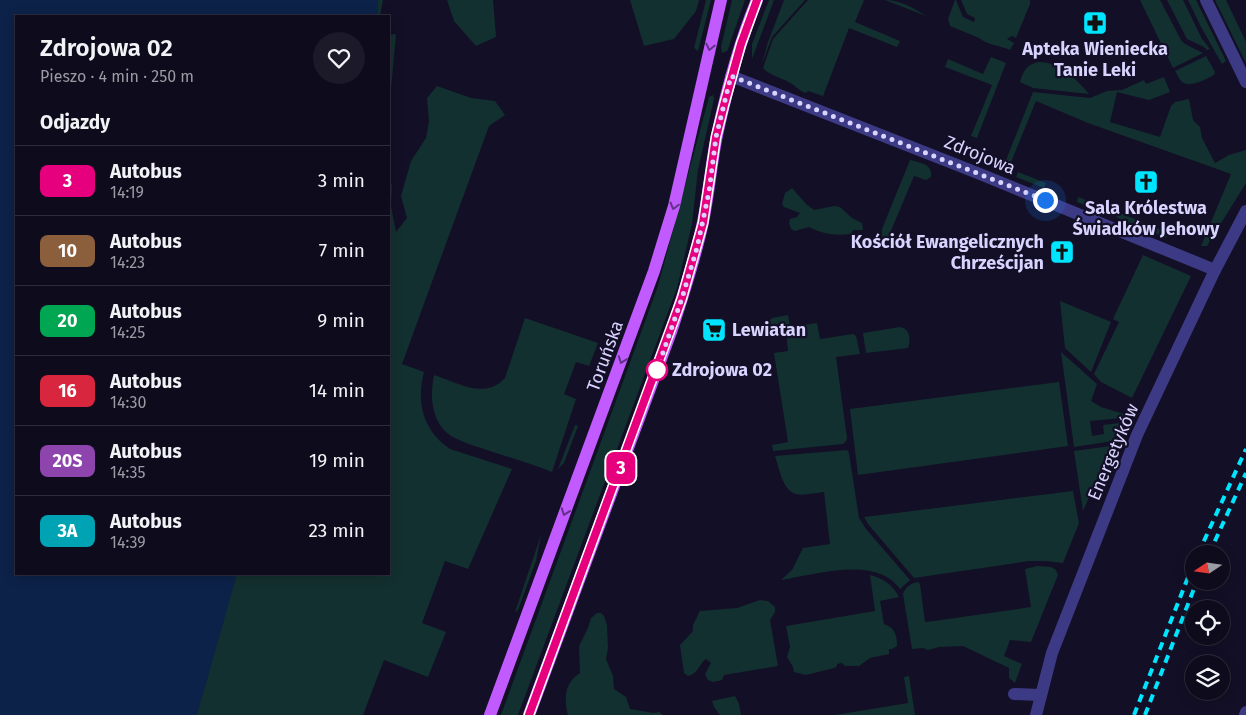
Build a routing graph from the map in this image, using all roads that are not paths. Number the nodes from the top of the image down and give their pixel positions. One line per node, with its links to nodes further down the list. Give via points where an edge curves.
1 (721, 0): 10 (main road, Toruńska, one-way to 10, via 678,189 654,271)
2 (757, 0): 4 (main road)
3 (1206, 0): 5 (street)
4 (731, 76): 7 (street, Zdrojowa); 11 (main road, via 716,137 703,223 682,298)
5 (1246, 82)
6 (1246, 211): 7 (street, Energetyków)
7 (1215, 270): 9 (street, Energetyków, via 1137,435 1052,653)
8 (1014, 694): 9 (street)
9 (1040, 695): 12 (street, Energetyków)
10 (490, 715)
11 (529, 715)
12 (1036, 715)

